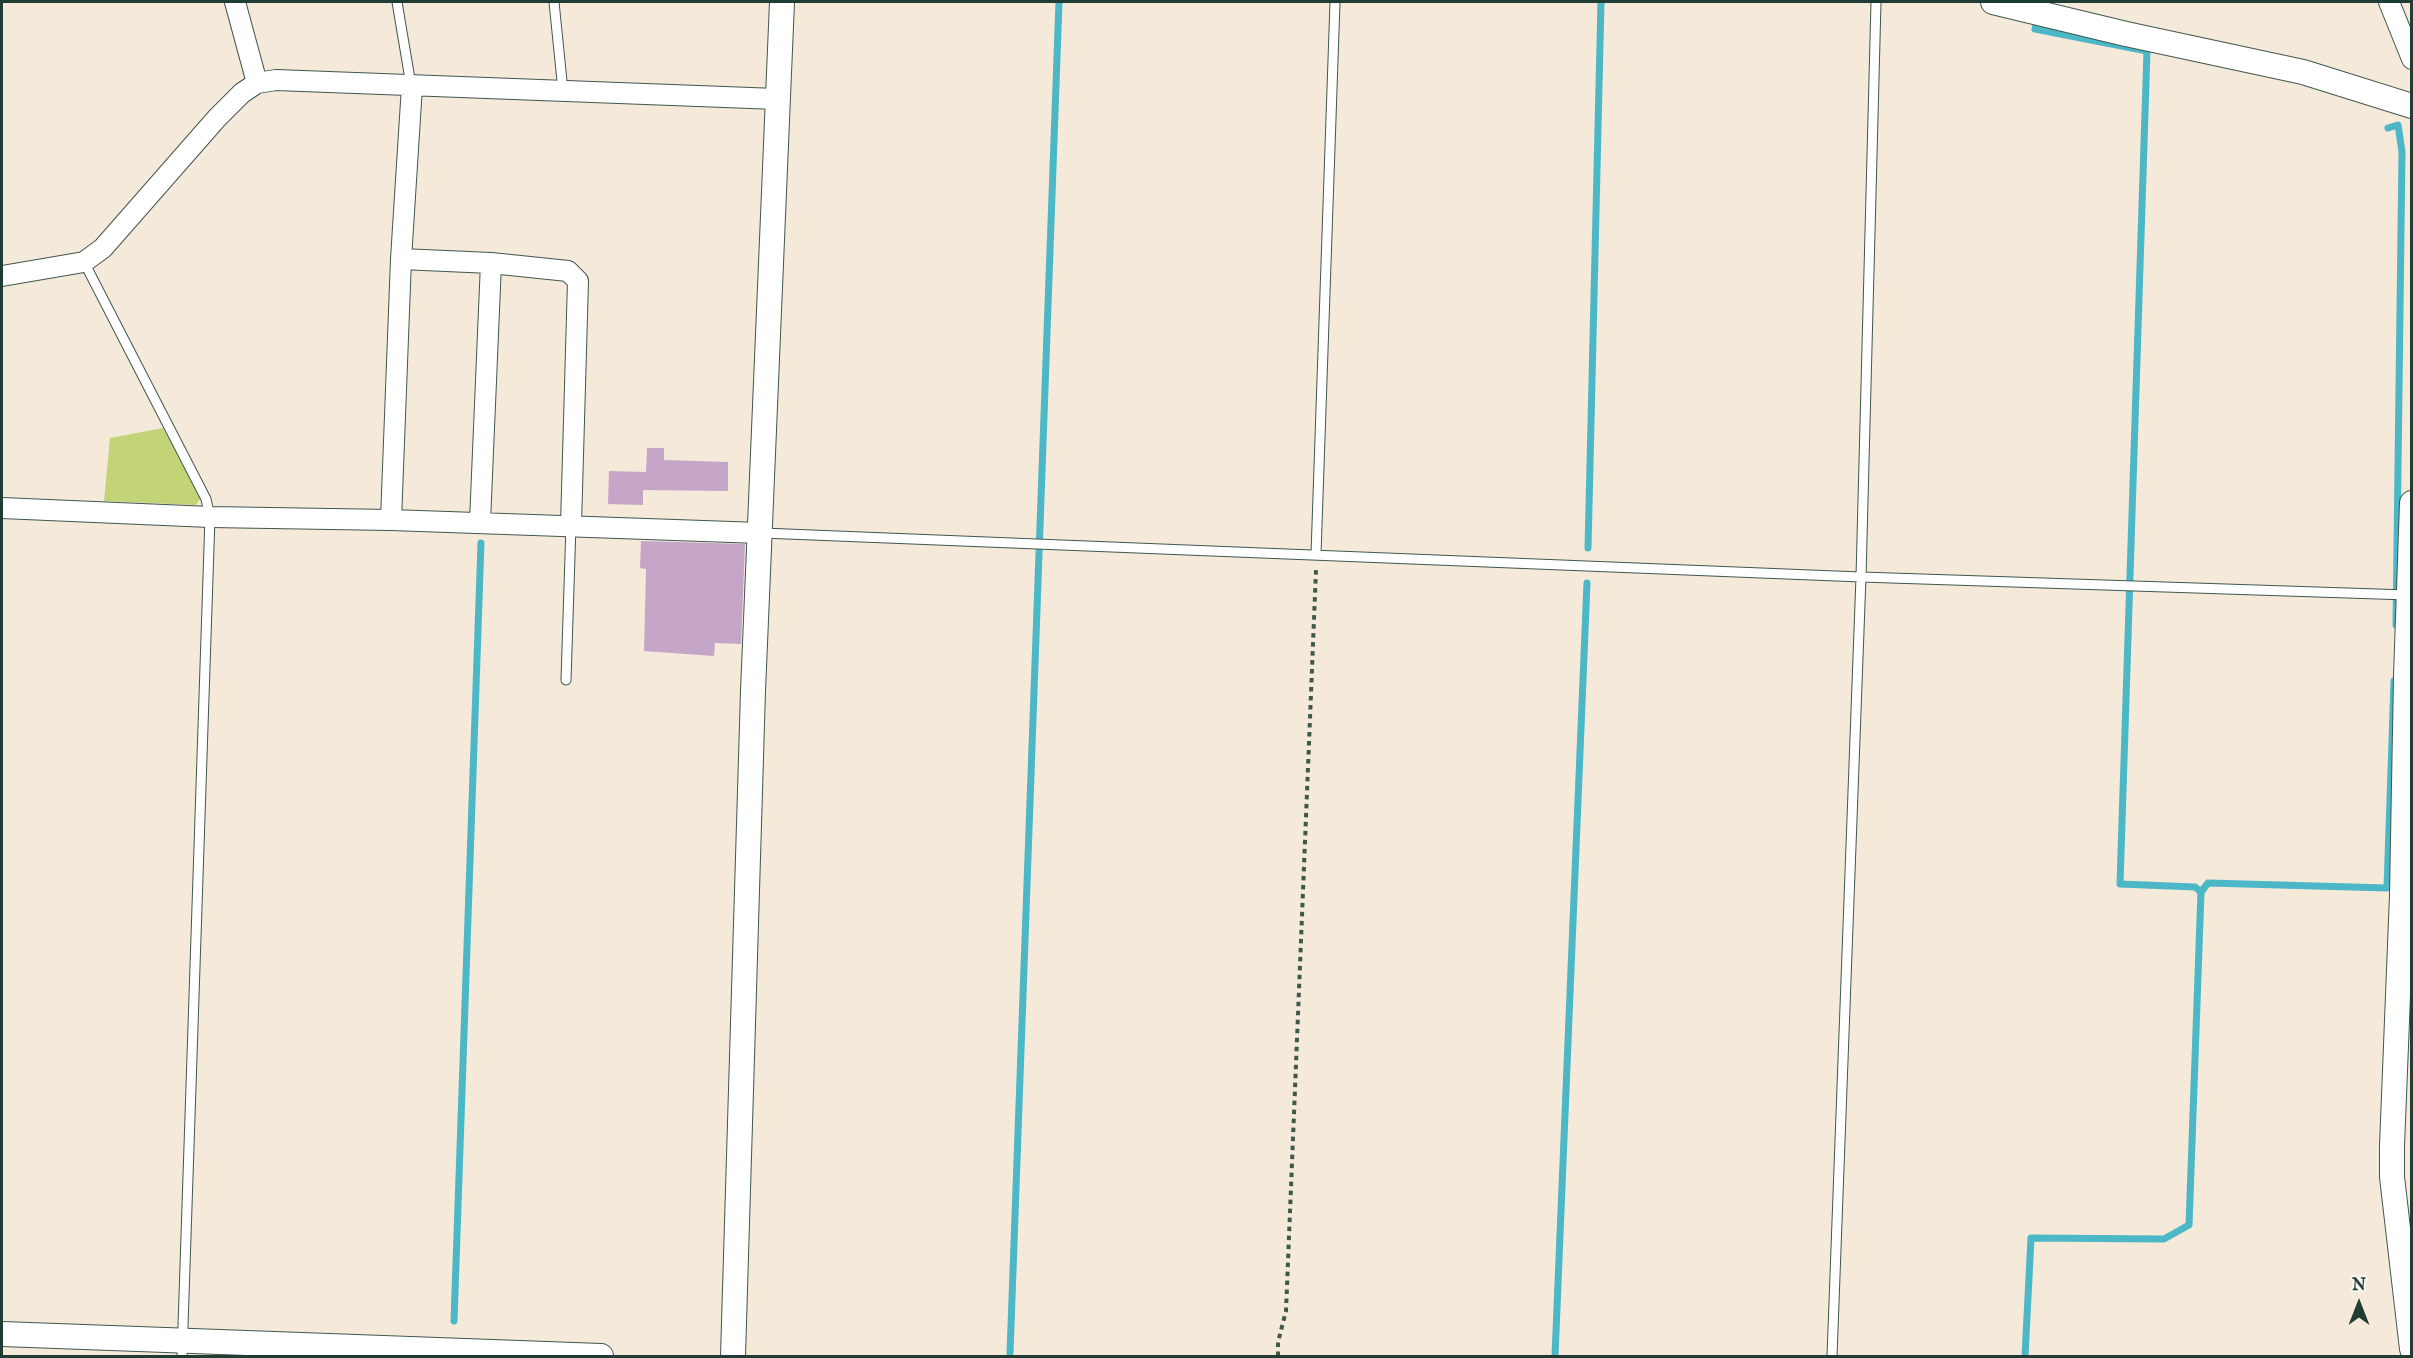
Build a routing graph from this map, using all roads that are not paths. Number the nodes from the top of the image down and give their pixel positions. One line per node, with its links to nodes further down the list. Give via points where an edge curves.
1 (235, 2): 10 (street)
2 (397, 2): 11 (lane)
3 (554, 2): 12 (lane)
4 (782, 2): 13 (street)
5 (1335, 2): 26 (lane)
6 (1876, 2): 27 (lane)
7 (1993, 2): 14 (street, via 2302,72)
8 (2389, 2): 9 (street)
9 (2412, 59)
10 (257, 83): 11 (street, via 276,80); 16 (street, via 217,118 103,248)
11 (412, 86): 12 (street); 15 (street)
12 (563, 91): 13 (street)
13 (777, 99): 25 (street)
14 (2412, 106)
15 (401, 259): 17 (street); 22 (street)
16 (84, 261): 18 (street); 21 (lane, via 206,499)
17 (491, 263): 23 (street); 24 (street, via 568,271 578,281)
18 (2, 276)
19 (2412, 503): 28 (street)
20 (2, 508): 21 (street)
21 (210, 517): 22 (street); 32 (lane)
22 (391, 520): 23 (street)
23 (480, 522): 24 (street)
24 (571, 525): 25 (street); 30 (lane)
25 (760, 533): 26 (lane); 35 (street)
26 (1316, 554): 27 (lane)
27 (1861, 577): 28 (lane); 36 (lane)
28 (2408, 595): 29 (street)
29 (2409, 676): 33 (street, via 2392,1177)
30 (566, 680)
31 (2, 1334): 32 (street)
32 (182, 1349): 34 (street)
33 (2412, 1349)
34 (601, 1356)
35 (733, 1356)
36 (1832, 1356)

